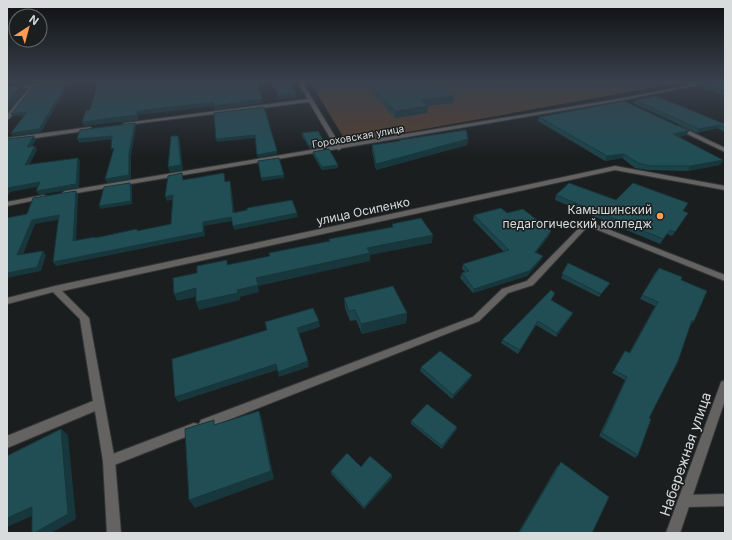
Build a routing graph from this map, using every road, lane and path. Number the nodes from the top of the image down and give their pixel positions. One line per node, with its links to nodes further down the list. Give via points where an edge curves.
1 (16, 107): 5 (street)
2 (257, 107): 7 (street)
3 (315, 107): 10 (street)
4 (576, 107): 10 (street, Гороховская улица)
5 (7, 118)
6 (671, 124): 11 (street)
7 (116, 126)
8 (93, 128): 9 (street)
9 (7, 140)
10 (339, 148): 13 (street, Гороховская улица)
11 (725, 150)
12 (725, 188): 17 (street, улица Осипенко, via 615,168)
13 (59, 194)
14 (51, 196): 15 (street)
15 (7, 204)
16 (725, 278): 22 (street, via 587,223 530,283 505,291 476,320)
17 (55, 289): 18 (street, улица Осипенко); 20 (street, via 84,318)
18 (7, 301)
19 (725, 385): 24 (street, Набережная улица)
20 (98, 404): 21 (street); 22 (street)
21 (7, 442)
22 (109, 461): 25 (street)
23 (725, 500): 24 (street)
24 (684, 501): 26 (street, Набережная улица)
25 (114, 533)
26 (673, 533)

